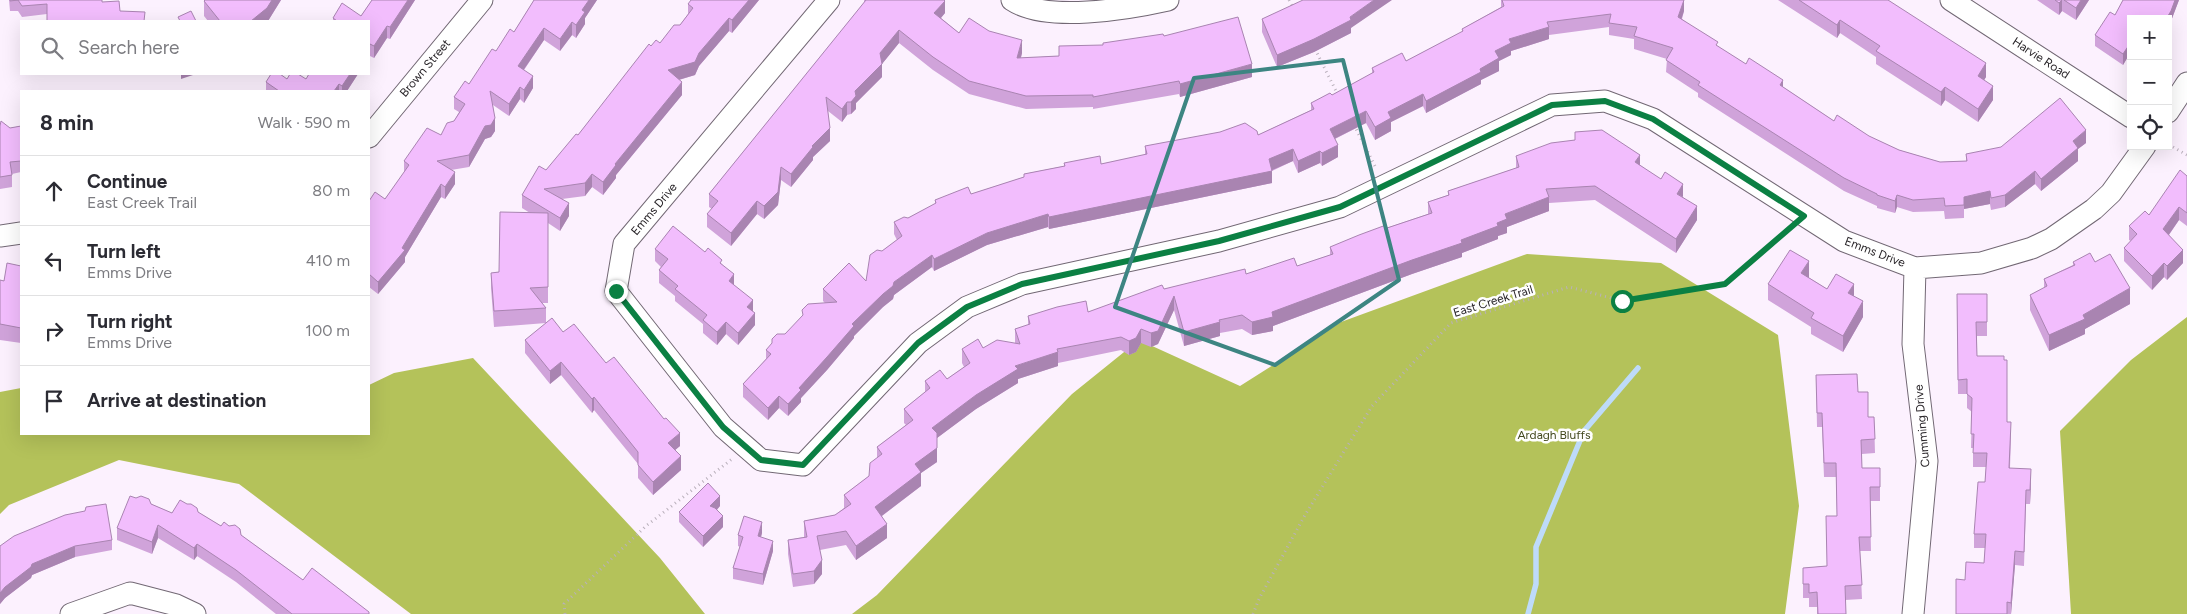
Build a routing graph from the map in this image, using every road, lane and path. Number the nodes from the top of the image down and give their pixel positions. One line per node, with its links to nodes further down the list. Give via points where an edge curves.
1 (482, 0): 14 (street, Brown Street)
2 (829, 0): 23 (street, Emms Drive, via 624,244 617,281 616,291 723,427)
3 (1012, 0): 4 (street, via 1019,5 1068,14)
4 (1168, 0)
5 (1289, 0): 7 (path)
6 (1951, 0): 12 (street, Harvie Road)
7 (1293, 9)
8 (1311, 43): 10 (path)
9 (2187, 83): 11 (street)
10 (1343, 104)
11 (2172, 106)
12 (2127, 114)
13 (1352, 121): 18 (path)
14 (370, 136)
15 (2173, 147): 17 (path)
16 (2142, 150): 22 (street, Emms Drive, via 2111,193 2051,239 1981,263)
17 (2187, 155)
18 (1379, 173)
19 (1804, 216): 22 (street, Emms Drive, via 1844,241); 23 (street, Emms Drive, via 1653,119 1605,101 1552,105 1340,207 1219,241 1022,284 967,307 918,343 803,465 761,460); 27 (path, East Creek Trail, via 1725,284 1622,301 1569,287 1451,322 1372,406 1305,515)
20 (20, 233): 21 (street)
21 (0, 236)
22 (1915, 268): 28 (street, Cumming Drive, via 1913,344 1927,461)
23 (746, 448): 26 (path, via 646,526 564,604)
24 (71, 614): 25 (street, via 130,593 176,605)
25 (195, 614)
26 (566, 614)
27 (1253, 614)
28 (1913, 614)

